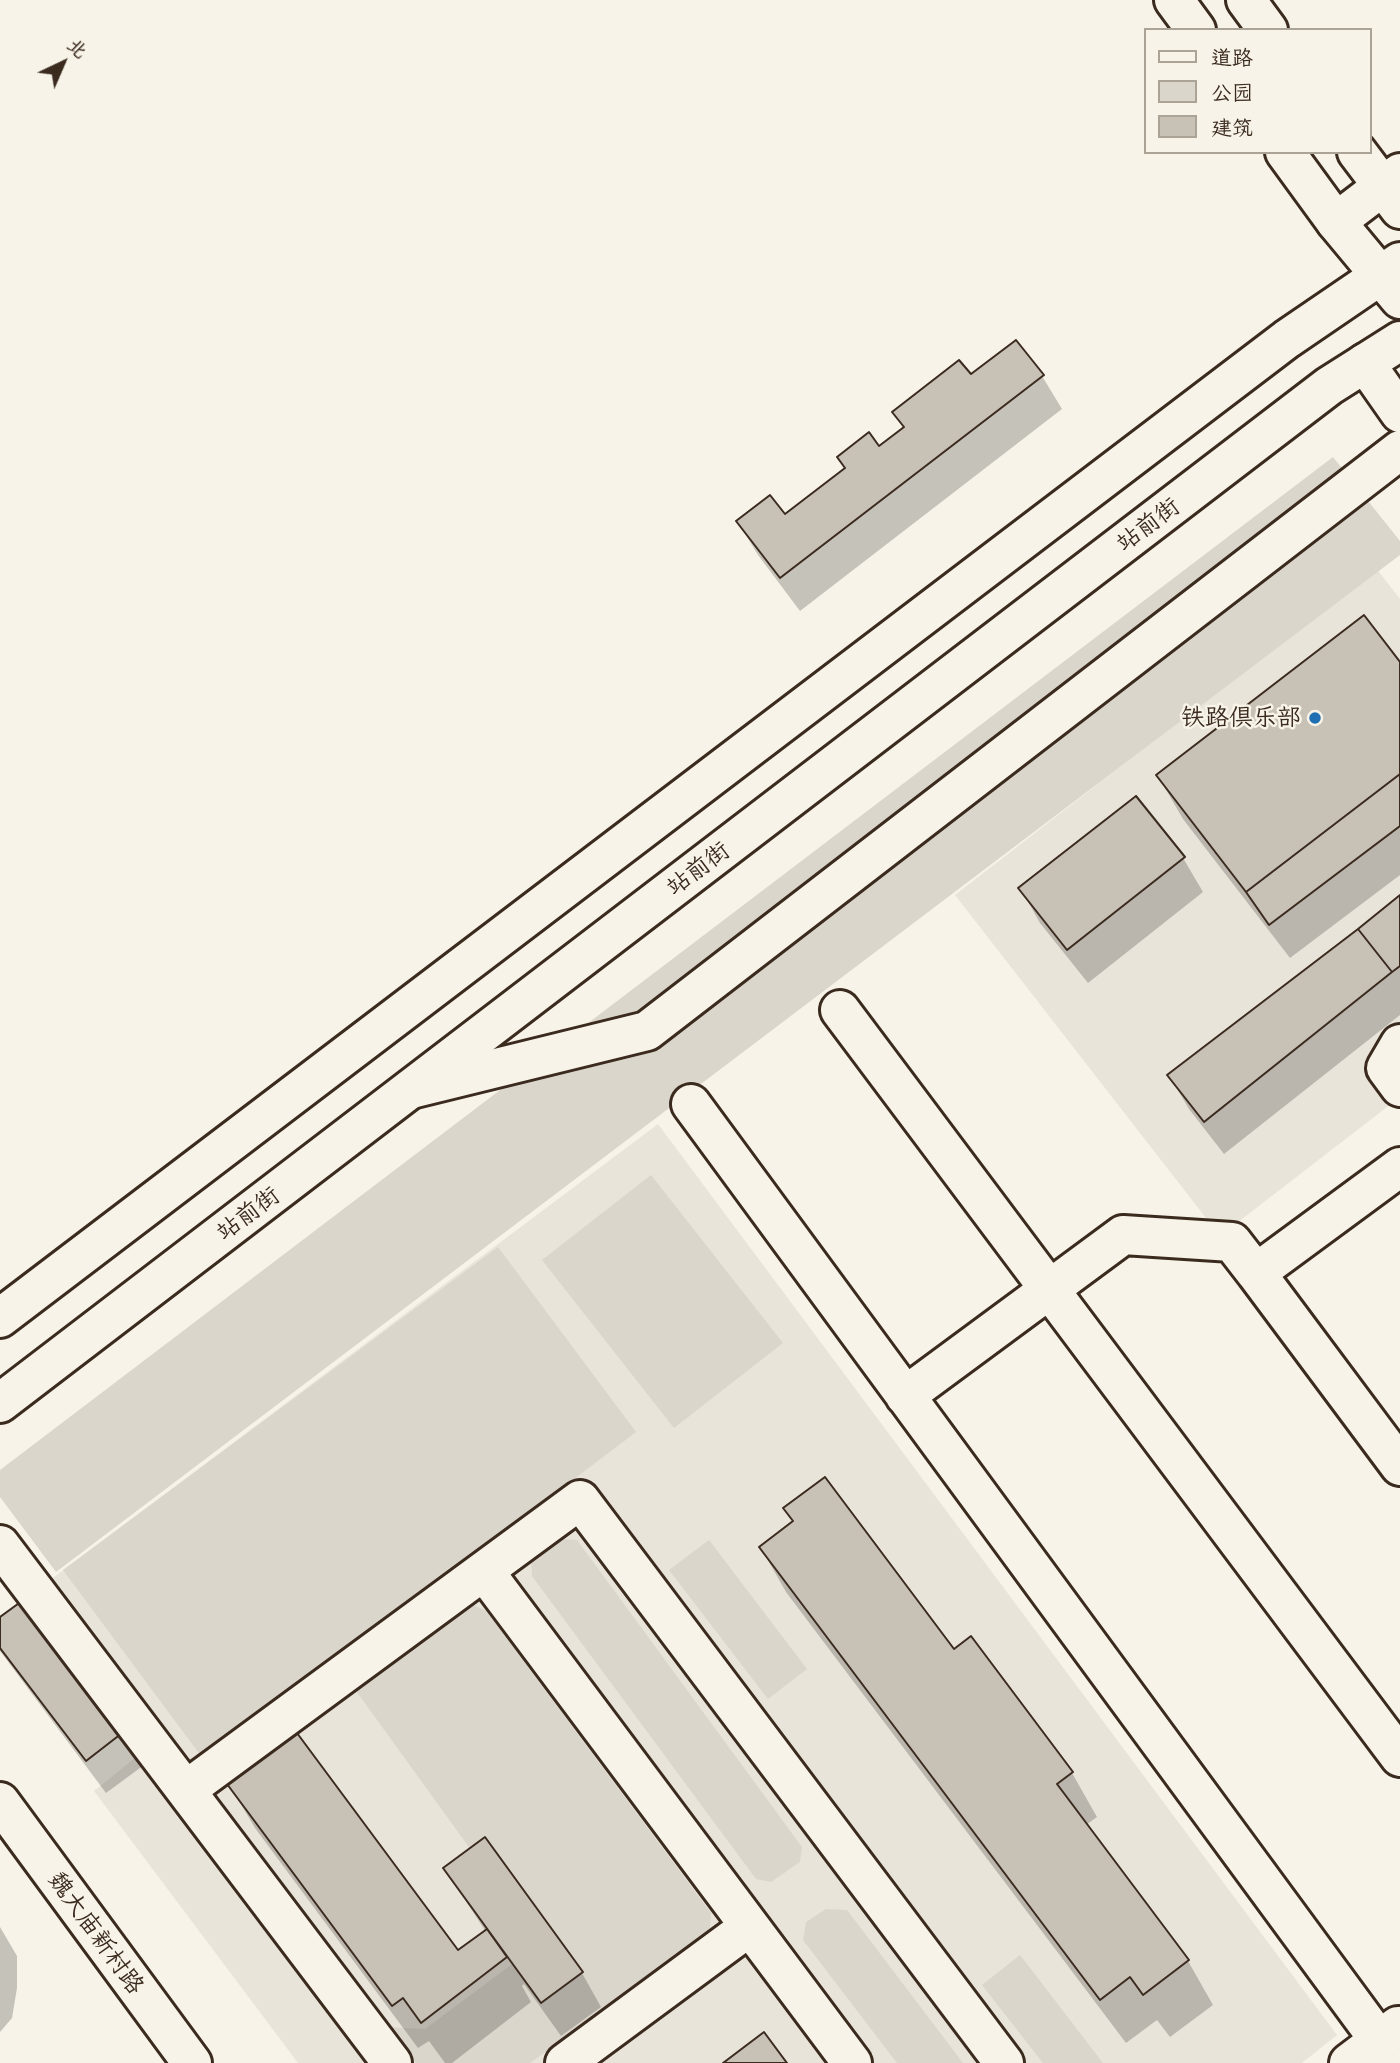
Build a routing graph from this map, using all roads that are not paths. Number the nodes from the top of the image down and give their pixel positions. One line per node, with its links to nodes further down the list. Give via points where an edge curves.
1 (1174, 0): 3 (street)
2 (1247, 0): 4 (street)
3 (1195, 28)
4 (1267, 28)
5 (1286, 154): 8 (street)
6 (1359, 154): 7 (street)
7 (1394, 189): 8 (street)
8 (1336, 222): 9 (street)
9 (1393, 279): 22 (street, via 1276,348)
10 (1400, 341): 11 (street, 站前街)
11 (1365, 363): 12 (street); 17 (street, 站前街)
12 (1400, 413)
13 (1400, 450): 17 (street, via 647,1031)
14 (841, 1010): 21 (street)
15 (1400, 1044): 16 (street, via 1385,1068)
16 (1400, 1087)
17 (411, 1089): 24 (street, 站前街)
18 (691, 1104): 23 (street)
19 (1400, 1167): 20 (street)
20 (1256, 1273): 21 (street, via 1232,1242 1123,1236); 25 (street)
21 (1048, 1290): 23 (street); 28 (street)
22 (0, 1318)
23 (905, 1396): 32 (street)
24 (0, 1403)
25 (1400, 1466)
26 (0, 1545): 29 (street)
27 (485, 1571): 29 (street); 31 (street); 37 (street, via 580,1500)
28 (1400, 1757)
29 (186, 1790): 34 (street)
30 (0, 1802): 33 (street, 魏大庙新村路)
31 (749, 1927): 35 (street); 36 (street)
32 (1392, 2043): 38 (street)
33 (192, 2063)
34 (392, 2063)
35 (565, 2063)
36 (852, 2063)
37 (1004, 2063)
38 (1349, 2063)

